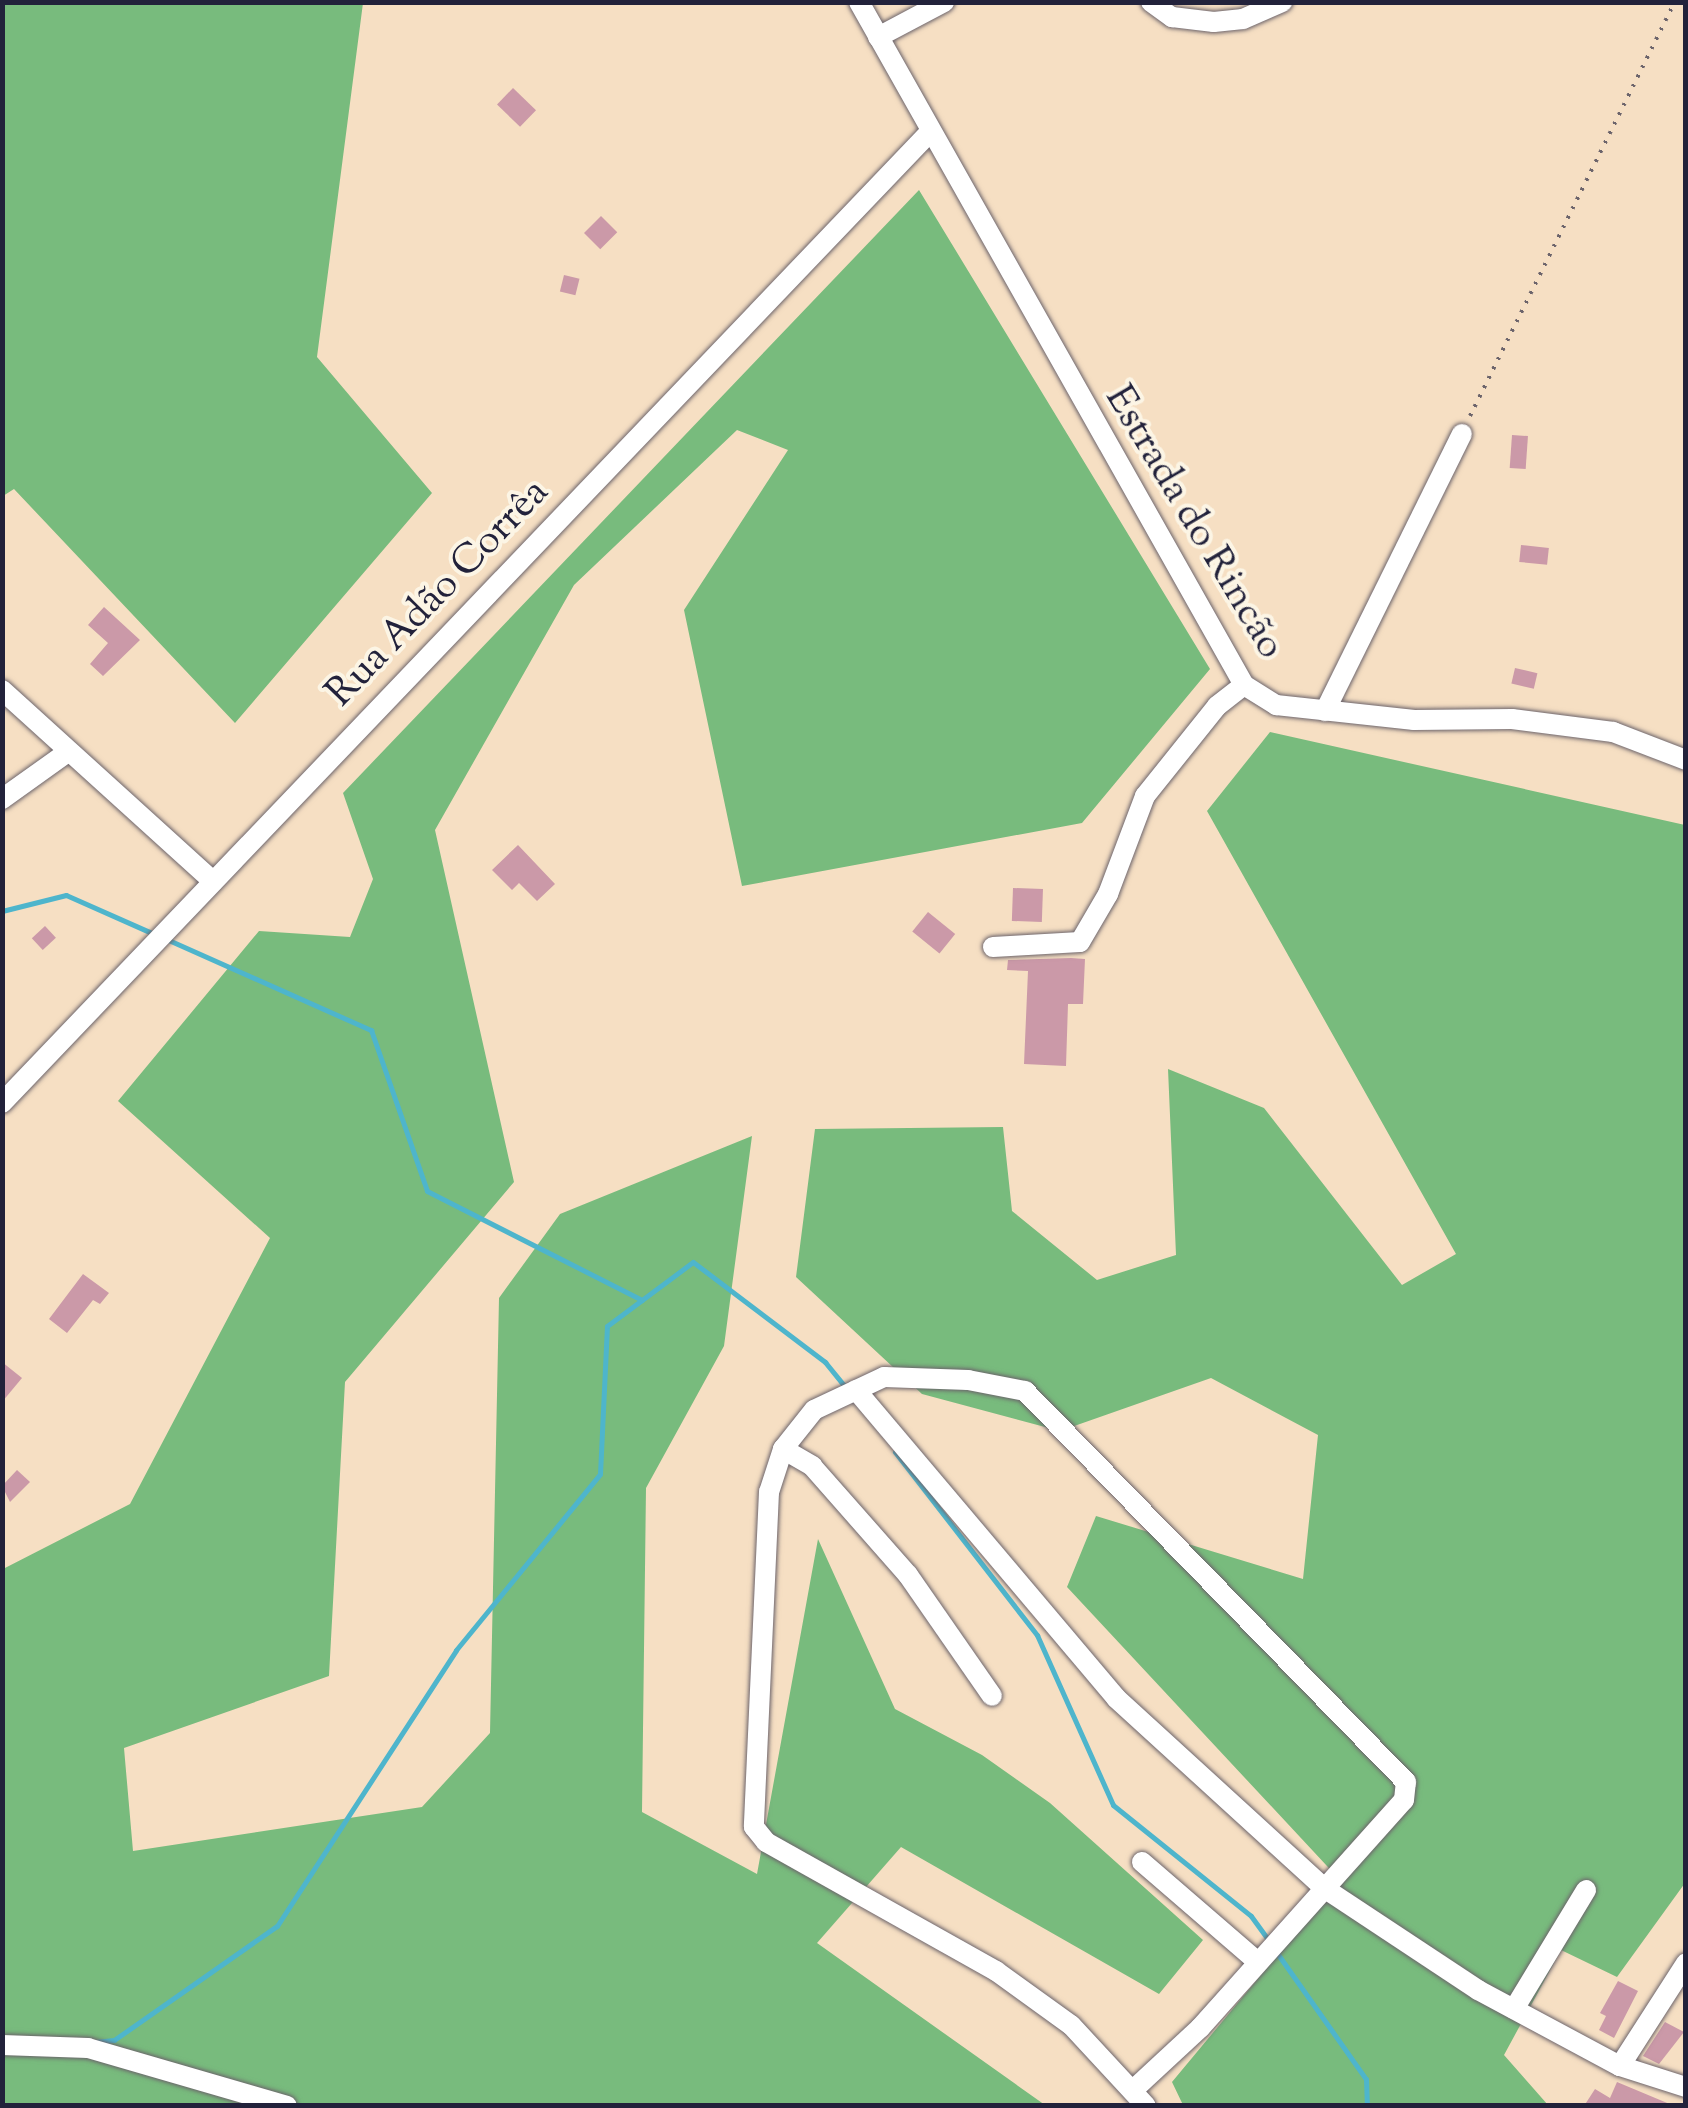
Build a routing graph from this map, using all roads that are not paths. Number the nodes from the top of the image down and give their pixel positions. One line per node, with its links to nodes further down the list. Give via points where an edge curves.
1 (859, 2): 5 (street, Estrada do Rincão)
2 (944, 2): 5 (street)
3 (1152, 2): 4 (street, via 1172,17 1214,22 1244,19)
4 (1282, 2)
5 (878, 37): 6 (street, Estrada do Rincão)
6 (928, 134): 8 (street, Estrada do Rincão); 14 (street, Rua Adão Corrêa)
7 (1462, 434): 10 (street)
8 (1244, 686): 10 (street, Estrada do Rincão, via 1276,704); 15 (street, via 1217,706 1146,796 1108,894 1080,942)
9 (2, 690): 11 (street)
10 (1325, 710): 12 (street, Estrada do Rincão, via 1613,732)
11 (68, 751): 13 (street); 14 (street)
12 (1686, 760)
13 (2, 799)
14 (213, 881): 16 (street, Rua Adão Corrêa)
15 (992, 946)
16 (2, 1103)
17 (856, 1390): 18 (street, via 814,1410); 21 (street, via 1116,1698); 21 (street, via 884,1377 968,1380 1026,1392 1406,1782 1404,1800)
18 (782, 1449): 19 (street, via 812,1466 908,1575); 29 (street, via 764,1541 766,1664 754,1827 766,1842 996,1971 1071,2024)
19 (992, 1696)
20 (1142, 1862): 23 (street)
21 (1324, 1888): 23 (street); 25 (street)
22 (1586, 1890): 25 (street)
23 (1258, 1962): 29 (street)
24 (1686, 1963): 27 (street)
25 (1514, 2008): 27 (street)
26 (2, 2045): 30 (street, via 88,2048)
27 (1620, 2066): 28 (street)
28 (1686, 2087)
29 (1140, 2098)
30 (287, 2106)

